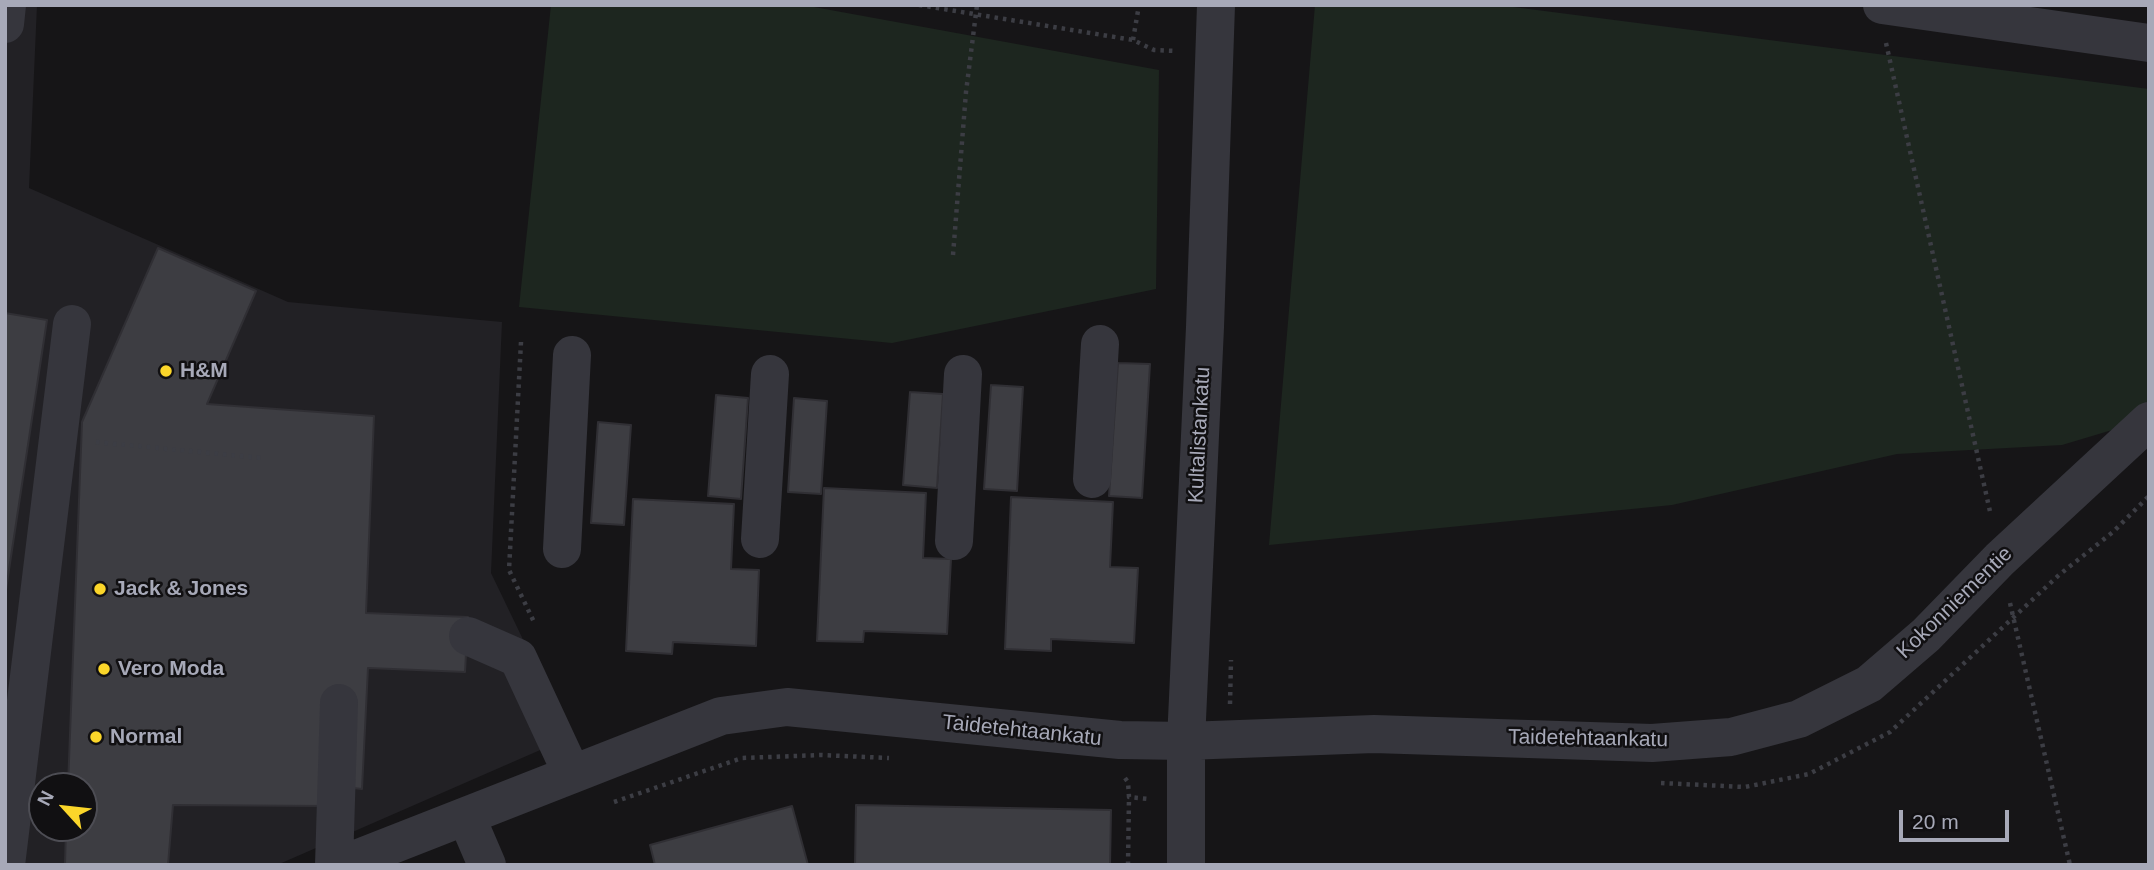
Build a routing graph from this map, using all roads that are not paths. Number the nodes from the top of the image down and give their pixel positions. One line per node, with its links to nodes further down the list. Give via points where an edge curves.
1 (6, 5): 4 (street)
2 (1216, 5): 19 (street, Kultalistankatu)
3 (1883, 19): 5 (street)
4 (5, 24)
5 (2149, 43)
6 (72, 324): 22 (street)
7 (1100, 344): 12 (street)
8 (572, 355): 15 (street)
9 (770, 374): 13 (street)
10 (963, 374): 14 (street)
11 (2149, 421): 18 (street, Kokonniementie, via 1869,684 1799,719)
12 (1092, 479)
13 (760, 539)
14 (954, 541)
15 (562, 549)
16 (468, 636): 20 (street, via 518,658)
17 (339, 703): 23 (street)
18 (1731, 737): 19 (street, Taidetehtaankatu, via 1651,743 1374,734)
19 (1186, 741): 20 (street, Taidetehtaankatu, via 1120,740 787,707 721,716); 26 (street, Kultalistankatu)
20 (572, 774): 21 (street, Taidetehtaankatu)
21 (466, 816): 24 (street, Taidetehtaankatu); 25 (street)
22 (6, 865)
23 (334, 865)
24 (341, 865)
25 (487, 865)
26 (1186, 865)

